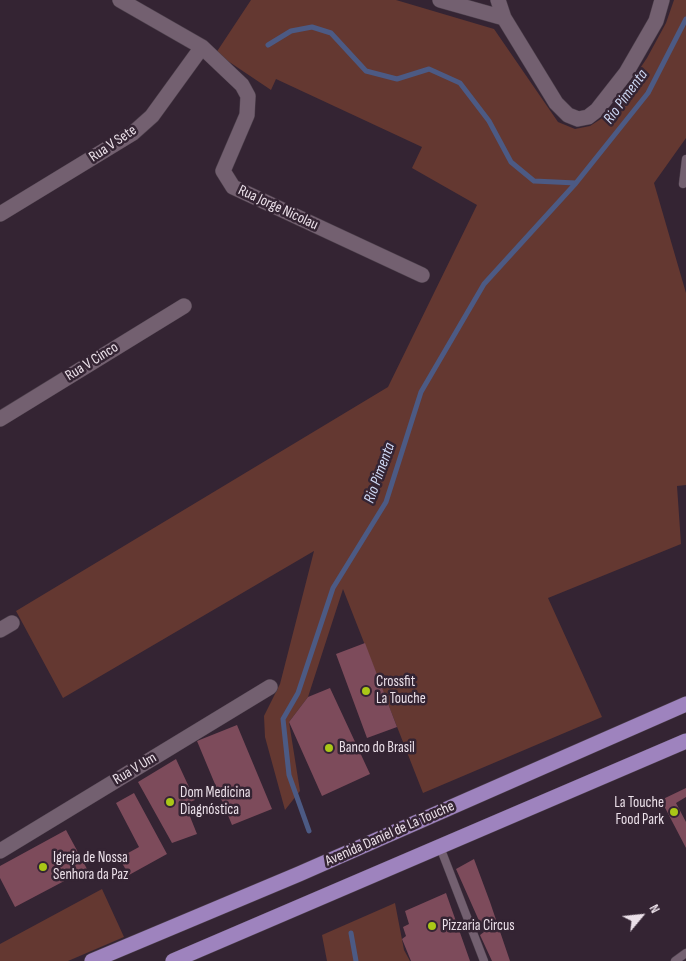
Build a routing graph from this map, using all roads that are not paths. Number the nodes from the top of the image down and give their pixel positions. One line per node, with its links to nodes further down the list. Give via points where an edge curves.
1 (120, 0): 6 (street, Rua Jorge Nicolau)
2 (440, 0): 5 (street)
3 (498, 0): 5 (street)
4 (662, 0): 5 (street, via 644,44 601,106 578,119 568,115 556,103)
5 (504, 18)
6 (202, 47): 9 (street, Rua V Sete, via 152,116 133,133); 10 (street, Rua Jorge Nicolau, via 242,85 248,96 247,115 223,171 228,183)
7 (686, 159): 8 (lane)
8 (683, 184)
9 (0, 214)
10 (422, 275)
11 (184, 306): 12 (street, Rua V Cinco)
12 (0, 419)
13 (270, 687): 17 (street, Rua V Um)
14 (686, 704): 19 (main road, Avenida Daniel de La Touche)
15 (686, 741): 16 (main road, Avenida Daniel de La Touche)
16 (440, 847): 20 (main road, Avenida Daniel de La Touche); 21 (lane)
17 (0, 851)
18 (686, 954): 22 (lane)
19 (92, 961)
20 (174, 961)
21 (484, 961)
22 (675, 961)

